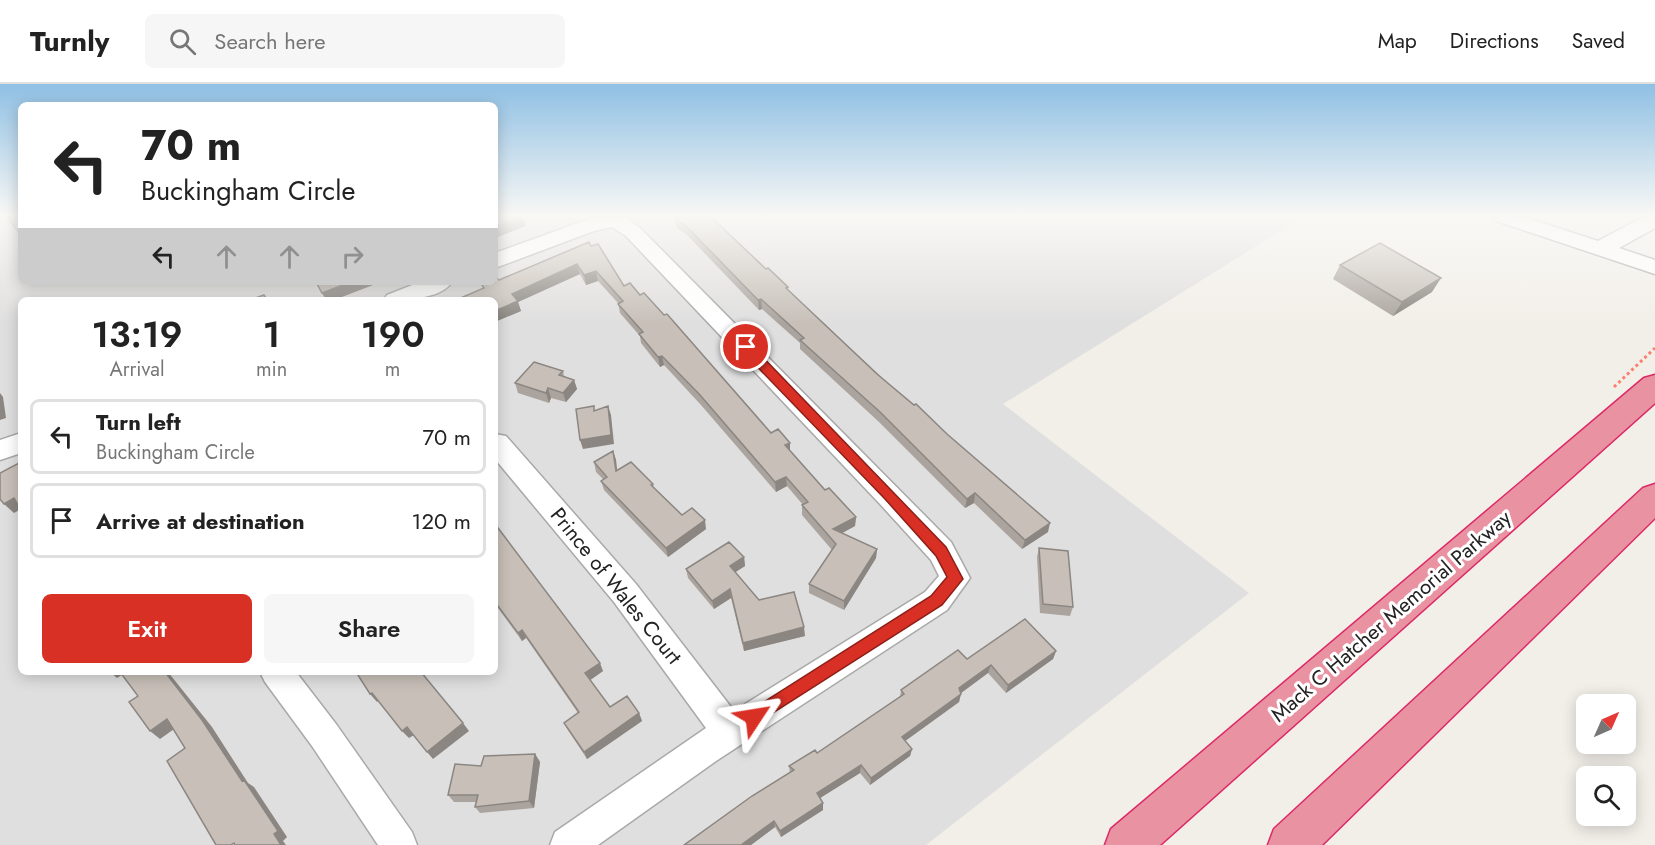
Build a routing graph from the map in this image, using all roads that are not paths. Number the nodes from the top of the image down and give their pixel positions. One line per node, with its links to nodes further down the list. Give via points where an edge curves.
1 (517, 253): 4 (street)
2 (653, 253): 14 (street, via 890,495 941,551 955,579 936,601)
3 (1615, 253): 5 (street)
4 (498, 260)
5 (1655, 267)
6 (433, 285): 7 (street)
7 (402, 297)
8 (1655, 386): 17 (highway, Mack C Hatcher Memorial Parkway)
9 (498, 443): 14 (street, Prince of Wales Court, via 625,593)
10 (18, 444): 11 (street)
11 (0, 450)
12 (1655, 497): 18 (highway)
13 (278, 675): 15 (street)
14 (730, 733): 16 (street)
15 (399, 845)
16 (568, 845)
17 (1127, 845)
18 (1290, 845)

